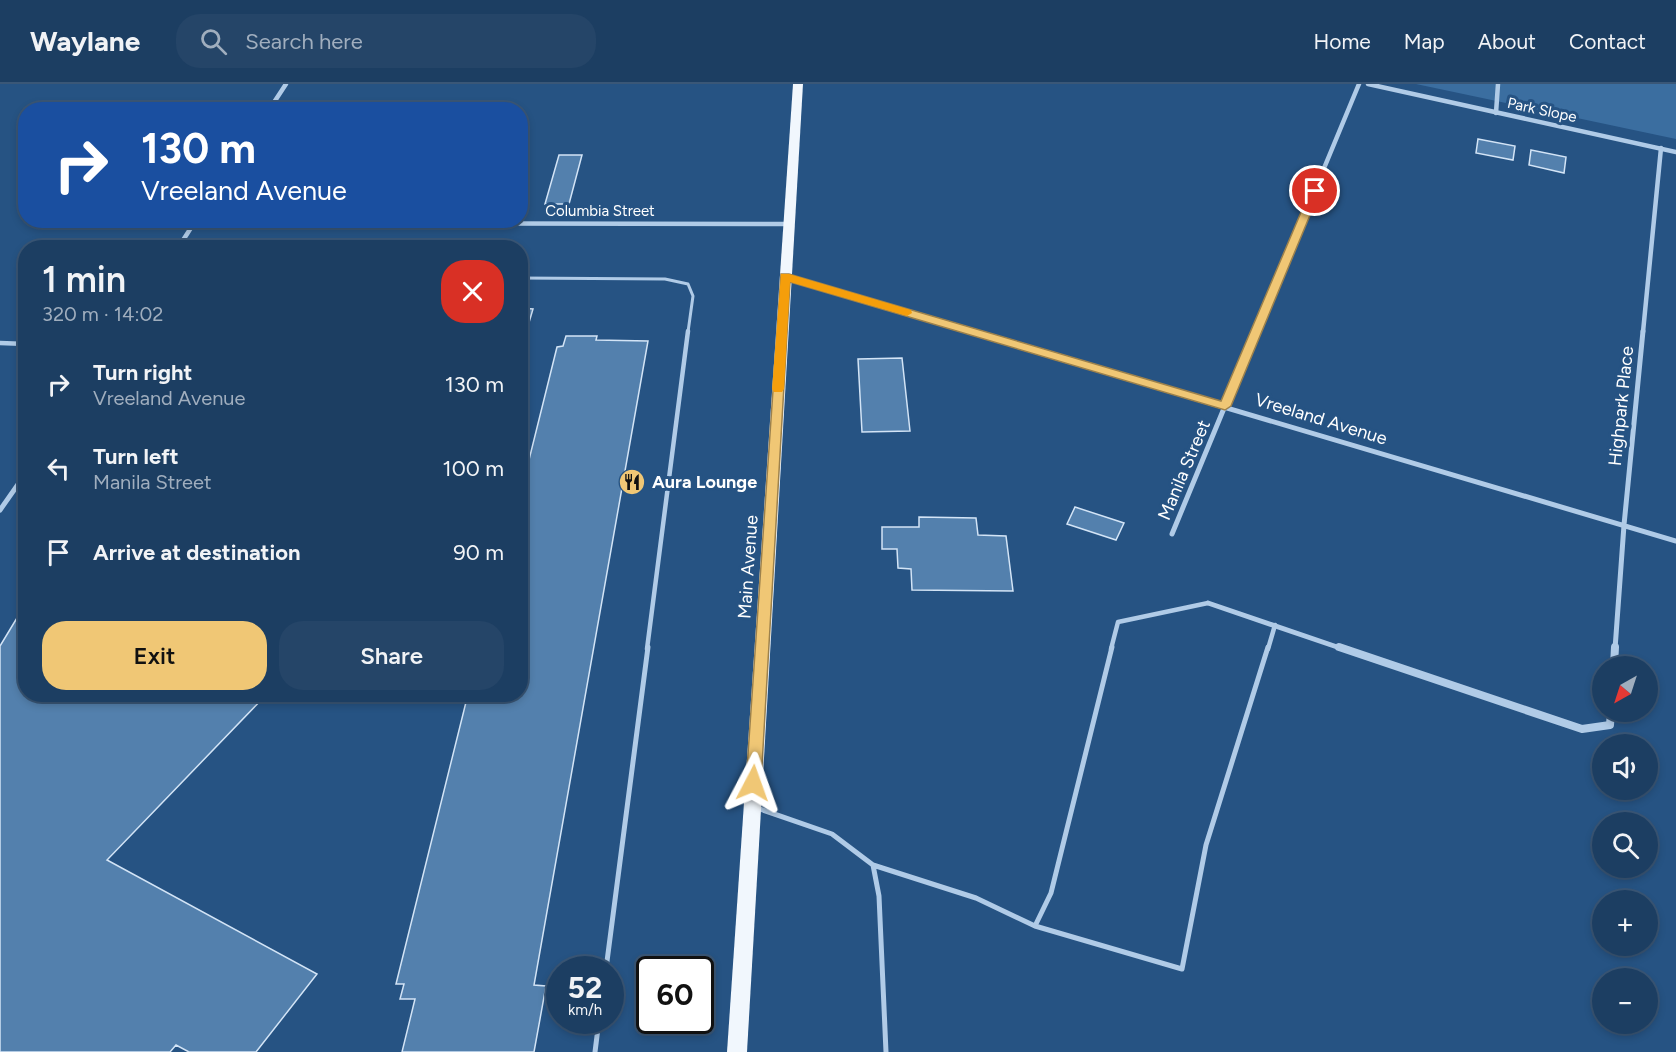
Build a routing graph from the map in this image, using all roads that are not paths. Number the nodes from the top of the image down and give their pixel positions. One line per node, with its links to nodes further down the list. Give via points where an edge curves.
1 (286, 84): 6 (street)
2 (798, 84): 11 (main road, Main Avenue)
3 (1359, 84): 16 (street, Manila Street)
4 (1368, 84): 7 (street, Park Slope)
5 (1498, 84): 7 (street)
6 (274, 102)
7 (1496, 112): 8 (street, Park Slope)
8 (1661, 148): 9 (street, Park Slope); 19 (street, Highpark Place)
9 (1676, 152)
10 (528, 223): 11 (street, Columbia Street)
11 (789, 224): 12 (main road, Main Avenue)
12 (785, 277): 16 (street, Vreeland Avenue); 26 (main road, Main Avenue)
13 (528, 278): 29 (lane, via 664,279 688,284 693,296)
14 (0, 343): 15 (lane)
15 (18, 344)
16 (1225, 406): 19 (street, Vreeland Avenue); 20 (street, Manila Street)
17 (18, 484): 18 (street)
18 (0, 510)
19 (1624, 525): 21 (street, Vreeland Avenue); 24 (street, Highpark Place)
20 (1172, 534)
21 (1676, 541)
22 (1208, 603): 23 (street); 28 (lane, via 1118,622 1051,893)
23 (1275, 626): 25 (street, via 1582,729); 28 (lane, via 1206,845 1182,969)
24 (1615, 656)
25 (1610, 722)
26 (752, 806): 27 (lane, via 832,834); 32 (main road, Main Avenue)
27 (873, 865): 28 (lane, via 976,898); 33 (lane, via 879,896)
28 (1035, 926)
29 (608, 956)
30 (597, 1034): 31 (lane)
31 (595, 1052)
32 (737, 1052)
33 (886, 1052)

